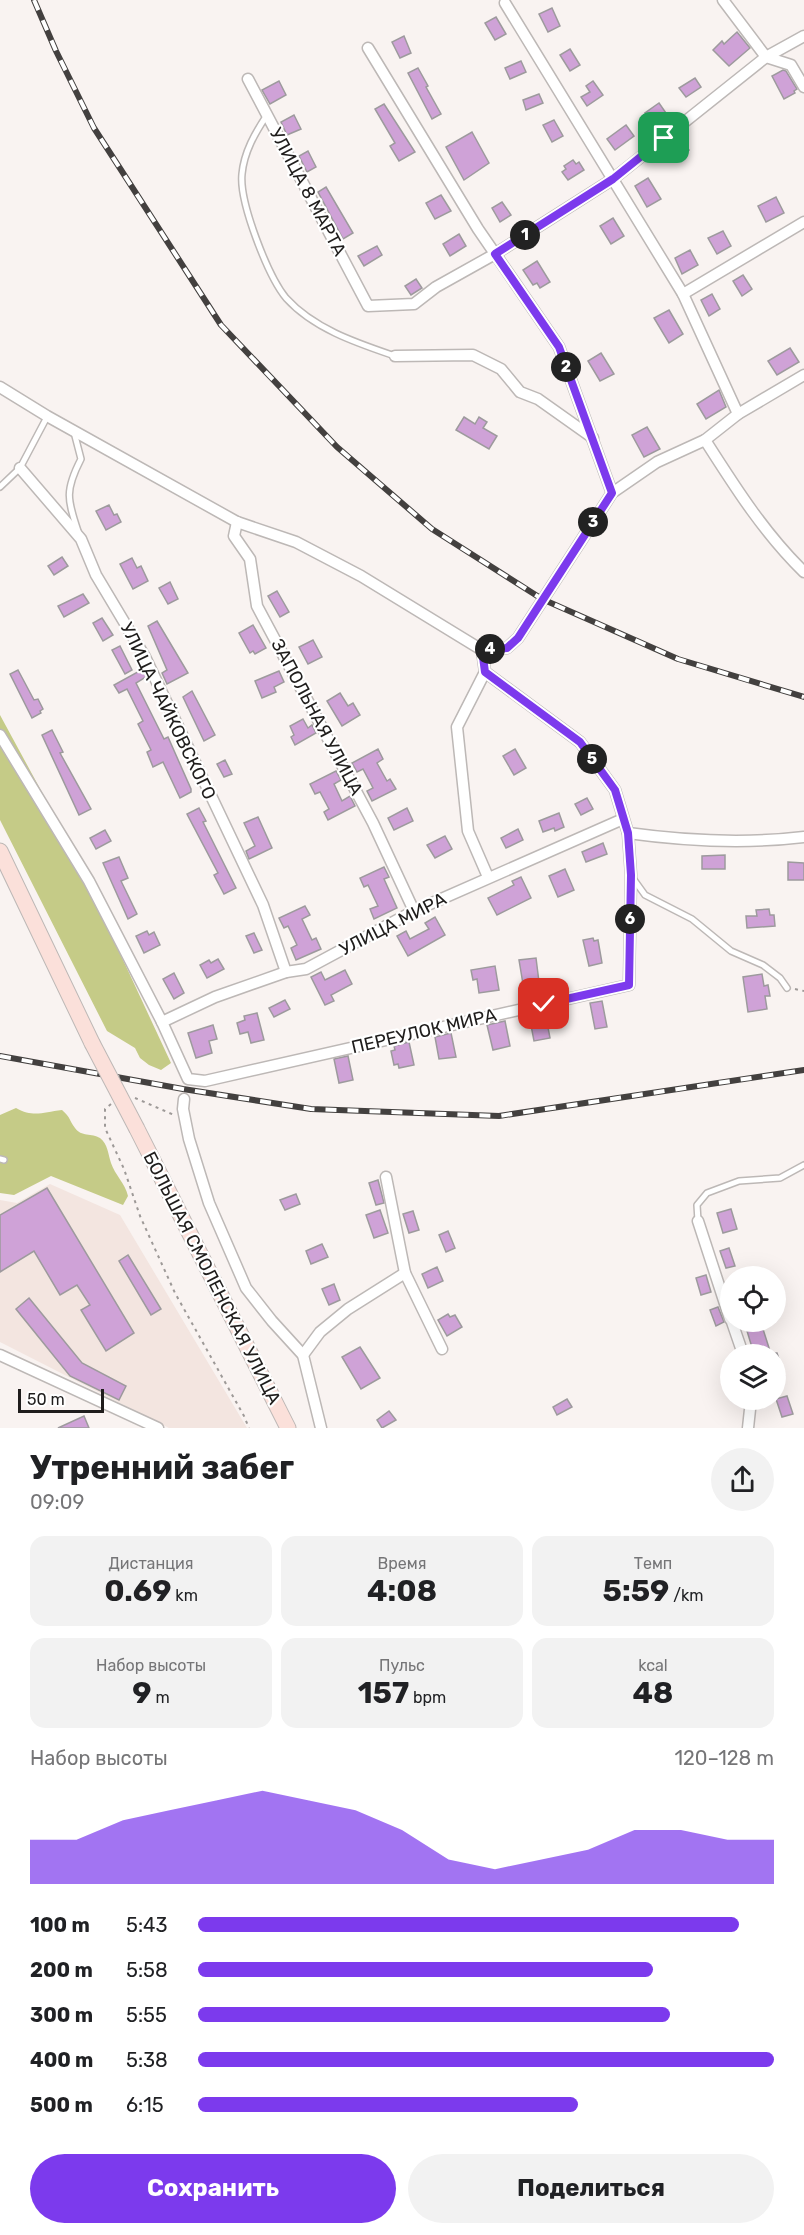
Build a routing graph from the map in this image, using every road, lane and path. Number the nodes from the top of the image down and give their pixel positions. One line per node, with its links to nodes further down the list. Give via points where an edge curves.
1 (723, 0): 5 (street)
2 (505, 3): 9 (street)
3 (804, 36): 5 (street)
4 (368, 48): 11 (street)
5 (766, 57): 7 (street, via 791,65); 9 (street)
6 (248, 79): 8 (street, УЛИЦА 8 МАРТА)
7 (804, 87)
8 (267, 115): 11 (street, УЛИЦА 8 МАРТА, via 368,306 414,304 435,287); 13 (lane, via 251,140 242,172 242,187 263,257 286,297 316,322 353,342)
9 (613, 179): 11 (street); 12 (street)
10 (804, 222): 12 (street)
11 (495, 254): 19 (street, via 559,347)
12 (682, 294): 16 (street)
13 (395, 356): 19 (street, via 474,355 501,369 520,392 538,399)
14 (804, 375): 16 (street)
15 (0, 387): 17 (street)
16 (738, 414): 20 (street)
17 (47, 416): 18 (street); 21 (lane)
18 (74, 431): 24 (street); 25 (lane, via 81,459 69,482 70,508)
19 (593, 438): 23 (street)
20 (705, 440): 23 (street, via 657,462); 26 (street, via 746,504 779,548)
21 (20, 468): 22 (lane); 25 (street, УЛИЦА ЧАЙКОВСКОГО)
22 (0, 487)
23 (612, 493): 27 (street, via 518,638 507,648)
24 (237, 522): 27 (street, via 296,543 361,576); 36 (street, ЗАПОЛЬНАЯ УЛИЦА, via 234,536 250,559 257,606 373,823)
25 (81, 539): 37 (street, УЛИЦА ЧАЙКОВСКОГО, via 96,574 145,657 263,905)
26 (804, 572)
27 (482, 650): 28 (street)
28 (485, 672): 30 (street, ПЕРЕУЛОК МИРА, via 580,742 615,790); 35 (street, via 457,727 468,831)
29 (0, 735): 39 (street, via 89,880)
30 (623, 819): 31 (street, ПЕРЕУЛОК МИРА); 35 (street, УЛИЦА МИРА)
31 (628, 833): 32 (street, via 675,840 772,841); 34 (street, ПЕРЕУЛОК МИРА)
32 (804, 837)
33 (0, 851): 55 (main road, БОЛЬШАЯ СМОЛЕНСКАЯ УЛИЦА, bridge, via 92,1043)
34 (631, 875): 38 (lane, via 645,895 692,919 731,951 763,965); 39 (street, ПЕРЕУЛОК МИРА, via 629,985 206,1081 188,1079)
35 (488, 877): 36 (street, УЛИЦА МИРА)
36 (414, 911): 37 (street, УЛИЦА МИРА, via 306,969)
37 (286, 972): 39 (street, УЛИЦА МИРА, via 215,997)
38 (787, 988)
39 (162, 1022)
40 (126, 1099): 43 (path, via 138,1097)
41 (184, 1099): 43 (street)
42 (114, 1100): 54 (path, via 105,1109 105,1128 140,1216 175,1293)
43 (185, 1118): 51 (street, via 209,1203 246,1288)
44 (804, 1165): 46 (lane, via 780,1178 740,1181 707,1193 697,1205)
45 (386, 1177): 47 (street)
46 (698, 1221): 48 (street)
47 (405, 1273): 49 (street); 51 (street, via 348,1309 320,1332)
48 (720, 1287)
49 (442, 1349)
50 (0, 1355): 53 (street)
51 (303, 1355): 56 (street)
52 (750, 1410): 57 (street)
53 (153, 1427)
54 (249, 1428)
55 (288, 1428)
56 (321, 1428)
57 (748, 1428)

